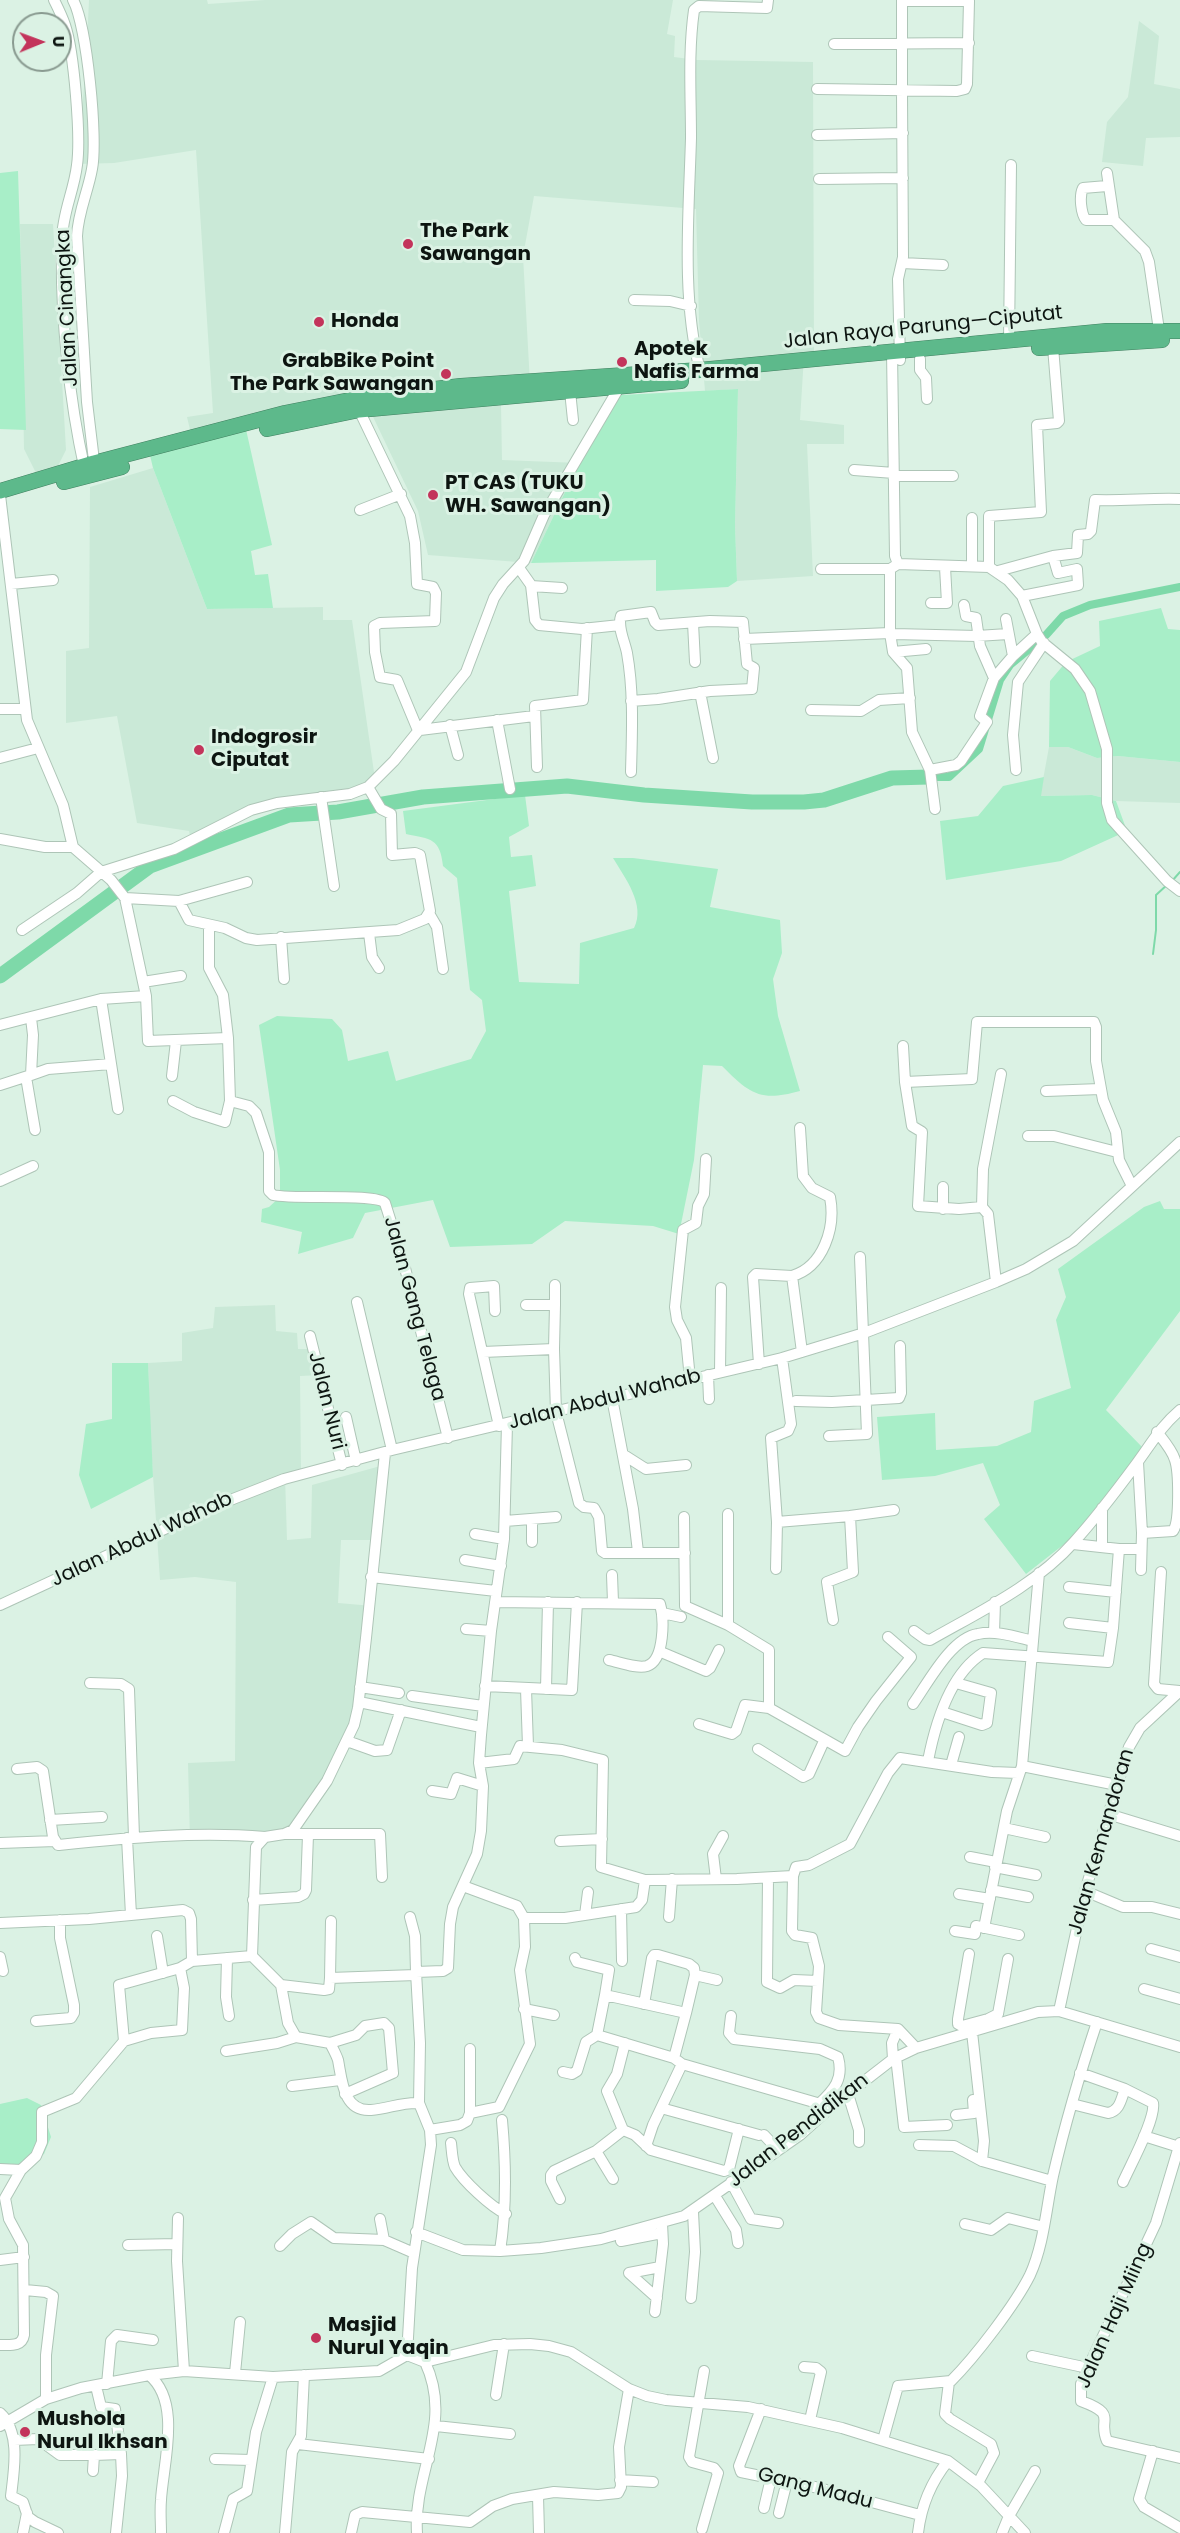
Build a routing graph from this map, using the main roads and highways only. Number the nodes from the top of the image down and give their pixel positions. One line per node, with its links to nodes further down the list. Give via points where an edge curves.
1 (1180, 330): 3 (highway, Jalan Raya Parung—Ciputat, via 1107,331)
2 (1180, 340): 3 (highway, Jalan Raya Parung—Ciputat, via 920,358)
3 (896, 356): 4 (highway, Jalan Raya Parung—Ciputat)
4 (754, 369): 5 (highway, Jalan Raya Parung—Ciputat, via 700,370); 5 (highway, Jalan Raya Parung—Ciputat, via 570,391)
5 (526, 387): 6 (highway, Jalan Raya Parung—Ciputat); 6 (highway, Jalan Raya Parung—Ciputat, via 365,397)
6 (290, 418): 7 (highway, Jalan Raya Parung—Ciputat)
7 (0, 496)

